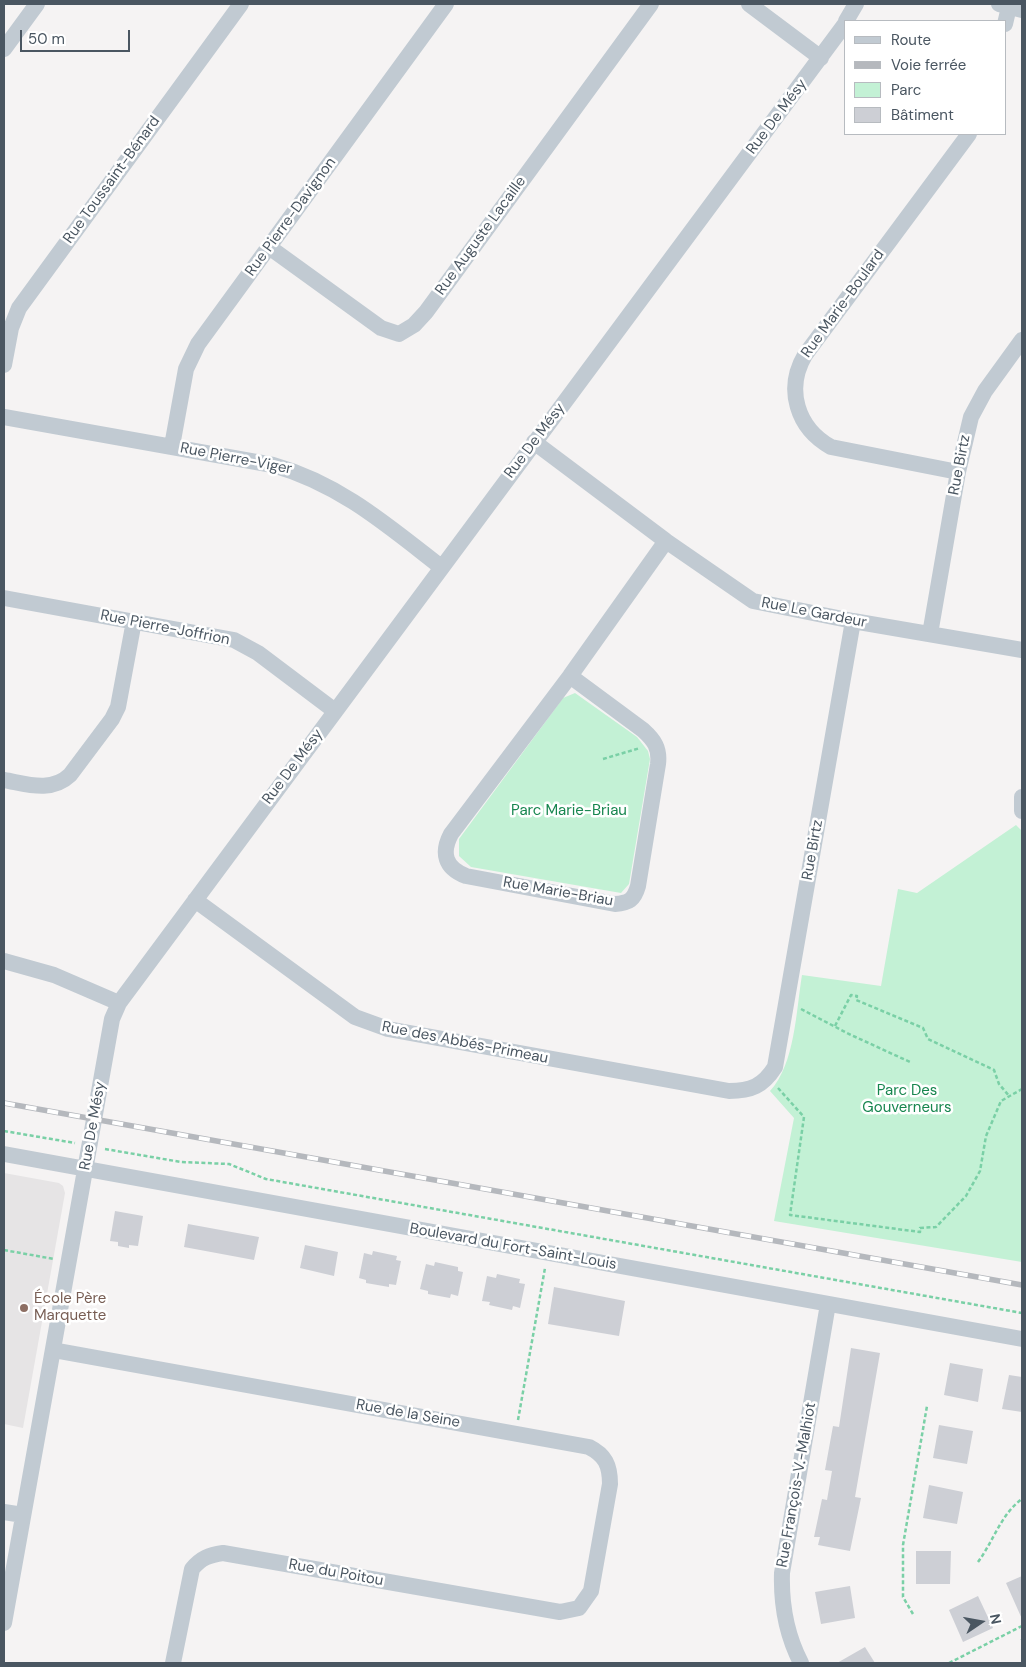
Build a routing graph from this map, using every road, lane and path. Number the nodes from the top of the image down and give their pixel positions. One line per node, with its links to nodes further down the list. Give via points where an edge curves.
1 (37, 4): 11 (street)
2 (241, 4): 16 (street, Rue Toussaint-Bénard, via 19,308 11,328)
3 (446, 4): 14 (street, Rue Pierre-Davignon)
4 (651, 4): 14 (street, Rue Auguste Lacaille, via 426,312 408,331 399,334 380,328)
5 (748, 4): 12 (street)
6 (856, 4): 8 (street, Rue De Mésy)
7 (1010, 7): 9 (street)
8 (848, 20)
9 (1006, 21)
10 (844, 26): 12 (street, Rue De Mésy)
11 (4, 49)
12 (821, 58): 18 (street, Rue De Mésy)
13 (967, 135): 20 (street, Rue Marie-Boulard, via 805,355 795,381 795,400 802,420 814,436 831,447)
14 (269, 247): 19 (street, Rue Pierre-Davignon, via 191,356)
15 (1022, 340): 20 (street, Rue Birtz, via 976,404)
16 (4, 365)
17 (4, 417): 19 (street, Rue Pierre-Viger)
18 (534, 442): 21 (street, Rue Le Gardeur); 22 (street, Rue De Mésy)
19 (172, 446): 22 (street, Rue Pierre-Viger, via 273,465 318,480 355,501)
20 (958, 472): 26 (street, Rue Birtz)
21 (666, 541): 24 (street, Rue Le Gardeur, via 753,600); 28 (street, Rue Marie-Briau)
22 (441, 567): 29 (street, Rue De Mésy)
23 (4, 598): 25 (street, Rue Pierre-Joffrion)
24 (853, 621): 26 (street, Rue Le Gardeur); 41 (street, Rue Birtz)
25 (134, 622): 29 (street, Rue Pierre-Joffrion, via 242,644); 32 (street, via 118,707 112,720 70,775 52,786)
26 (930, 634): 27 (street, Rue Le Gardeur)
27 (1022, 650)
28 (570, 676): 28 (street, Rue Marie-Briau, via 451,834 444,853 446,862 466,876 615,904 630,902 636,896 638,886 658,749 651,736)
29 (335, 711): 35 (street, Rue De Mésy)
30 (644, 747): 31 (path)
31 (603, 759)
32 (4, 780)
33 (1022, 797): 34 (street)
34 (1022, 811)
35 (195, 900): 37 (street, Rue De Mésy); 41 (street, Rue des Abbés-Primeau, via 355,1017 370,1024 729,1091 746,1091)
36 (4, 961): 37 (street, via 54,975)
37 (119, 1003): 48 (street, Rue De Mésy, via 112,1019)
38 (795, 1007): 39 (path)
39 (835, 1026): 40 (path); 43 (path, via 850,995 857,996 856,1000 923,1028 928,1039 994,1070 999,1084)
40 (910, 1062)
41 (772, 1080): 43 (path, via 804,1117 790,1215 920,1232 920,1228 936,1227 966,1196 980,1171 986,1136 1001,1101)
42 (1022, 1089): 43 (path)
43 (1010, 1097)
44 (4, 1131): 45 (path)
45 (75, 1143)
46 (101, 1148): 53 (path, Boulevard du Fort-Saint-Louis, via 181,1162 229,1164 266,1178)
47 (4, 1154): 48 (street, Boulevard du Fort-Saint-Louis)
48 (85, 1169): 52 (street, Boulevard du Fort-Saint-Louis); 55 (street, Rue De Mésy)
49 (4, 1250): 50 (path)
50 (56, 1260)
51 (545, 1267): 57 (path)
52 (828, 1304): 54 (street, Boulevard du Fort-Saint-Louis); 67 (street, Rue François-V.-Malhiot, via 782,1573 784,1615)
53 (1022, 1313)
54 (1022, 1339)
55 (53, 1350): 60 (street, Rue De Mésy); 62 (street, Rue de la Seine, via 589,1447 607,1461 610,1484 591,1591)
56 (928, 1406): 63 (path, via 903,1545 903,1597)
57 (517, 1424)
58 (1022, 1499): 61 (path, via 1006,1514)
59 (4, 1512): 60 (street)
60 (23, 1516): 64 (street, Rue De Mésy)
61 (978, 1562)
62 (579, 1608): 66 (street, Rue du Poitou, via 560,1612 223,1553 210,1554 192,1569)
63 (913, 1614)
64 (4, 1623)
65 (1022, 1626): 68 (path)
66 (173, 1663)
67 (801, 1663)
68 (949, 1663)

